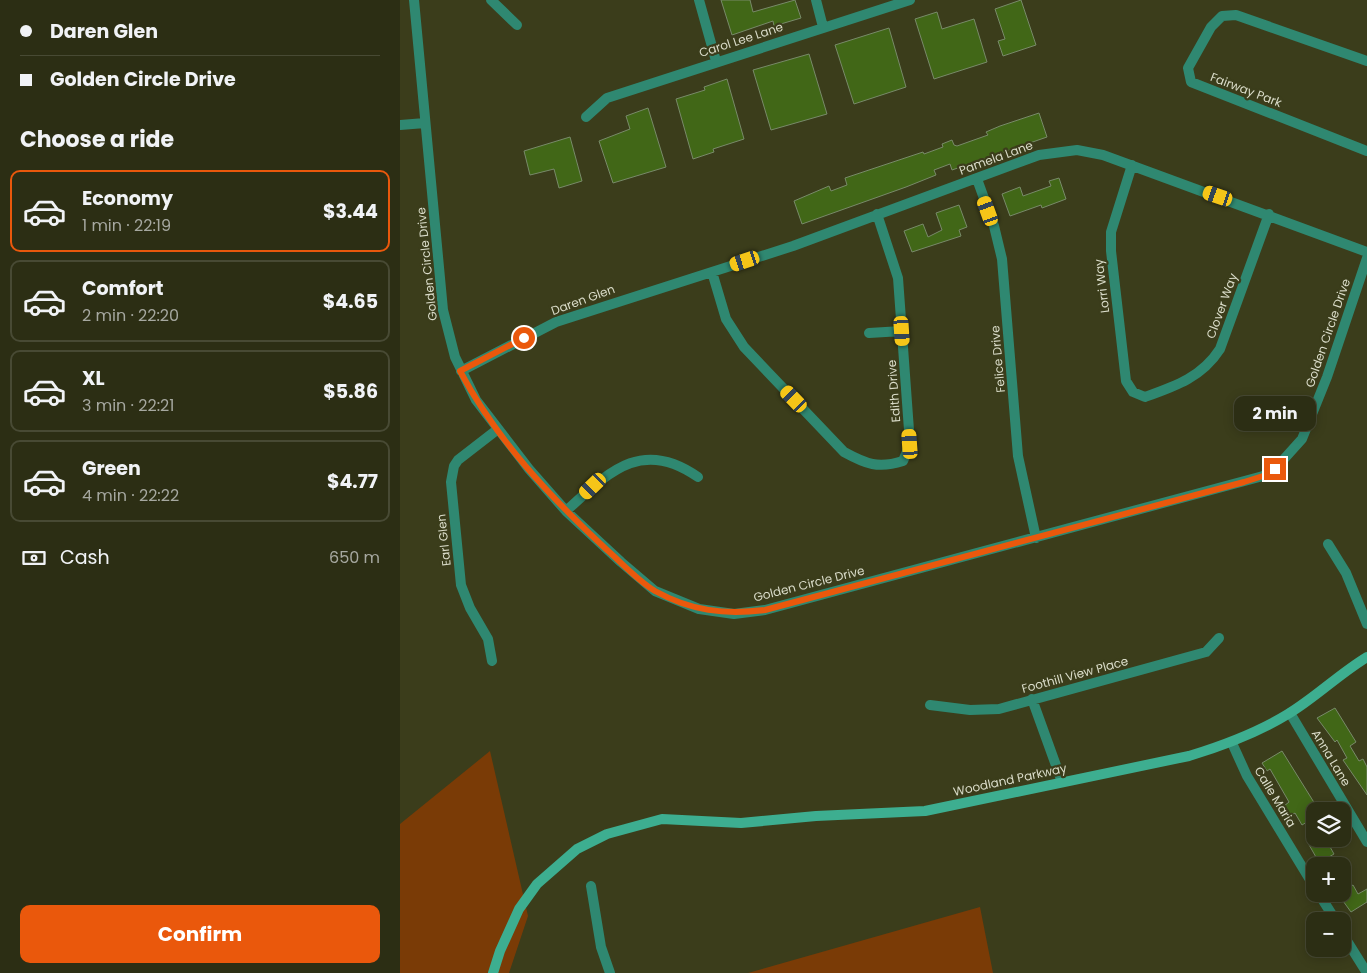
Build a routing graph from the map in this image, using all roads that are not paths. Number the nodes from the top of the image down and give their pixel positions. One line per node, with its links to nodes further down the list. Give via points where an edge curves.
1 (414, 0): 11 (street, Golden Circle Drive)
2 (491, 0): 6 (street)
3 (699, 0): 8 (street)
4 (816, 0): 7 (street)
5 (910, 0): 7 (street, Carol Lee Lane)
6 (517, 25)
7 (823, 27): 8 (street, Carol Lee Lane)
8 (716, 61): 10 (street, Carol Lee Lane, via 607,98)
9 (1367, 61): 13 (street, Fairway Park, via 1236,15 1222,16 1211,27 1188,68 1191,82)
10 (586, 116)
11 (425, 123): 12 (street); 24 (street, Golden Circle Drive, via 443,310)
12 (400, 126)
13 (1367, 151)
14 (1132, 165): 15 (street, Pamela Lane, via 1103,154 1077,150 1039,155); 17 (street, Pamela Lane); 25 (street, Lorri Way, via 1111,232 1111,251 1126,381 1133,392)
15 (976, 179): 16 (street, Pamela Lane); 29 (street, Felice Drive, via 994,226 1002,259 1018,456)
16 (877, 214): 20 (street, Pamela Lane); 22 (street, Edith Drive, via 898,278)
17 (1269, 214): 18 (street, Pamela Lane); 25 (street, Clover Way, via 1216,356 1185,383)
18 (1367, 252)
19 (1367, 258): 29 (street, Golden Circle Drive, via 1302,440 1275,469 1263,476)
20 (712, 272): 21 (street, Pamela Lane); 22 (street, Edith Drive, via 726,319 744,347 844,452 865,463 886,466 902,461 910,444)
21 (634, 295): 24 (street, Daren Glen, via 556,322)
22 (902, 331): 23 (street)
23 (869, 333)
24 (460, 371): 26 (street, Golden Circle Drive, via 476,400)
25 (1145, 397)
26 (498, 429): 28 (street, Golden Circle Drive); 34 (street, Earl Glen, via 458,460 450,482 461,585 488,640)
27 (698, 477): 28 (street, via 682,465 657,459 629,462 606,474)
28 (566, 511): 29 (street, Golden Circle Drive, via 655,591 699,609 734,614 765,610)
29 (1036, 538)
30 (1328, 544): 31 (street, via 1346,574)
31 (1367, 624)
32 (1219, 638): 35 (street, Foothill View Place, via 1206,652)
33 (1367, 657): 37 (street, Woodland Parkway)
34 (492, 661)
35 (1032, 699): 36 (street, Foothill View Place, via 999,709 970,710); 39 (street)
36 (930, 705)
37 (1290, 713): 38 (street, Woodland Parkway); 40 (street, Anna Lane)
38 (1232, 743): 39 (street, Woodland Parkway, via 1189,756); 41 (street, Calle Maria, via 1247,776)
39 (1062, 782): 44 (street, Woodland Parkway, via 925,811 742,823 662,819 607,834 577,849 538,884 519,909)
40 (1367, 842)
41 (1306, 873)
42 (591, 886): 45 (street, via 600,947)
43 (1351, 947): 46 (street)
44 (493, 973)
45 (610, 973)
46 (1367, 973)

